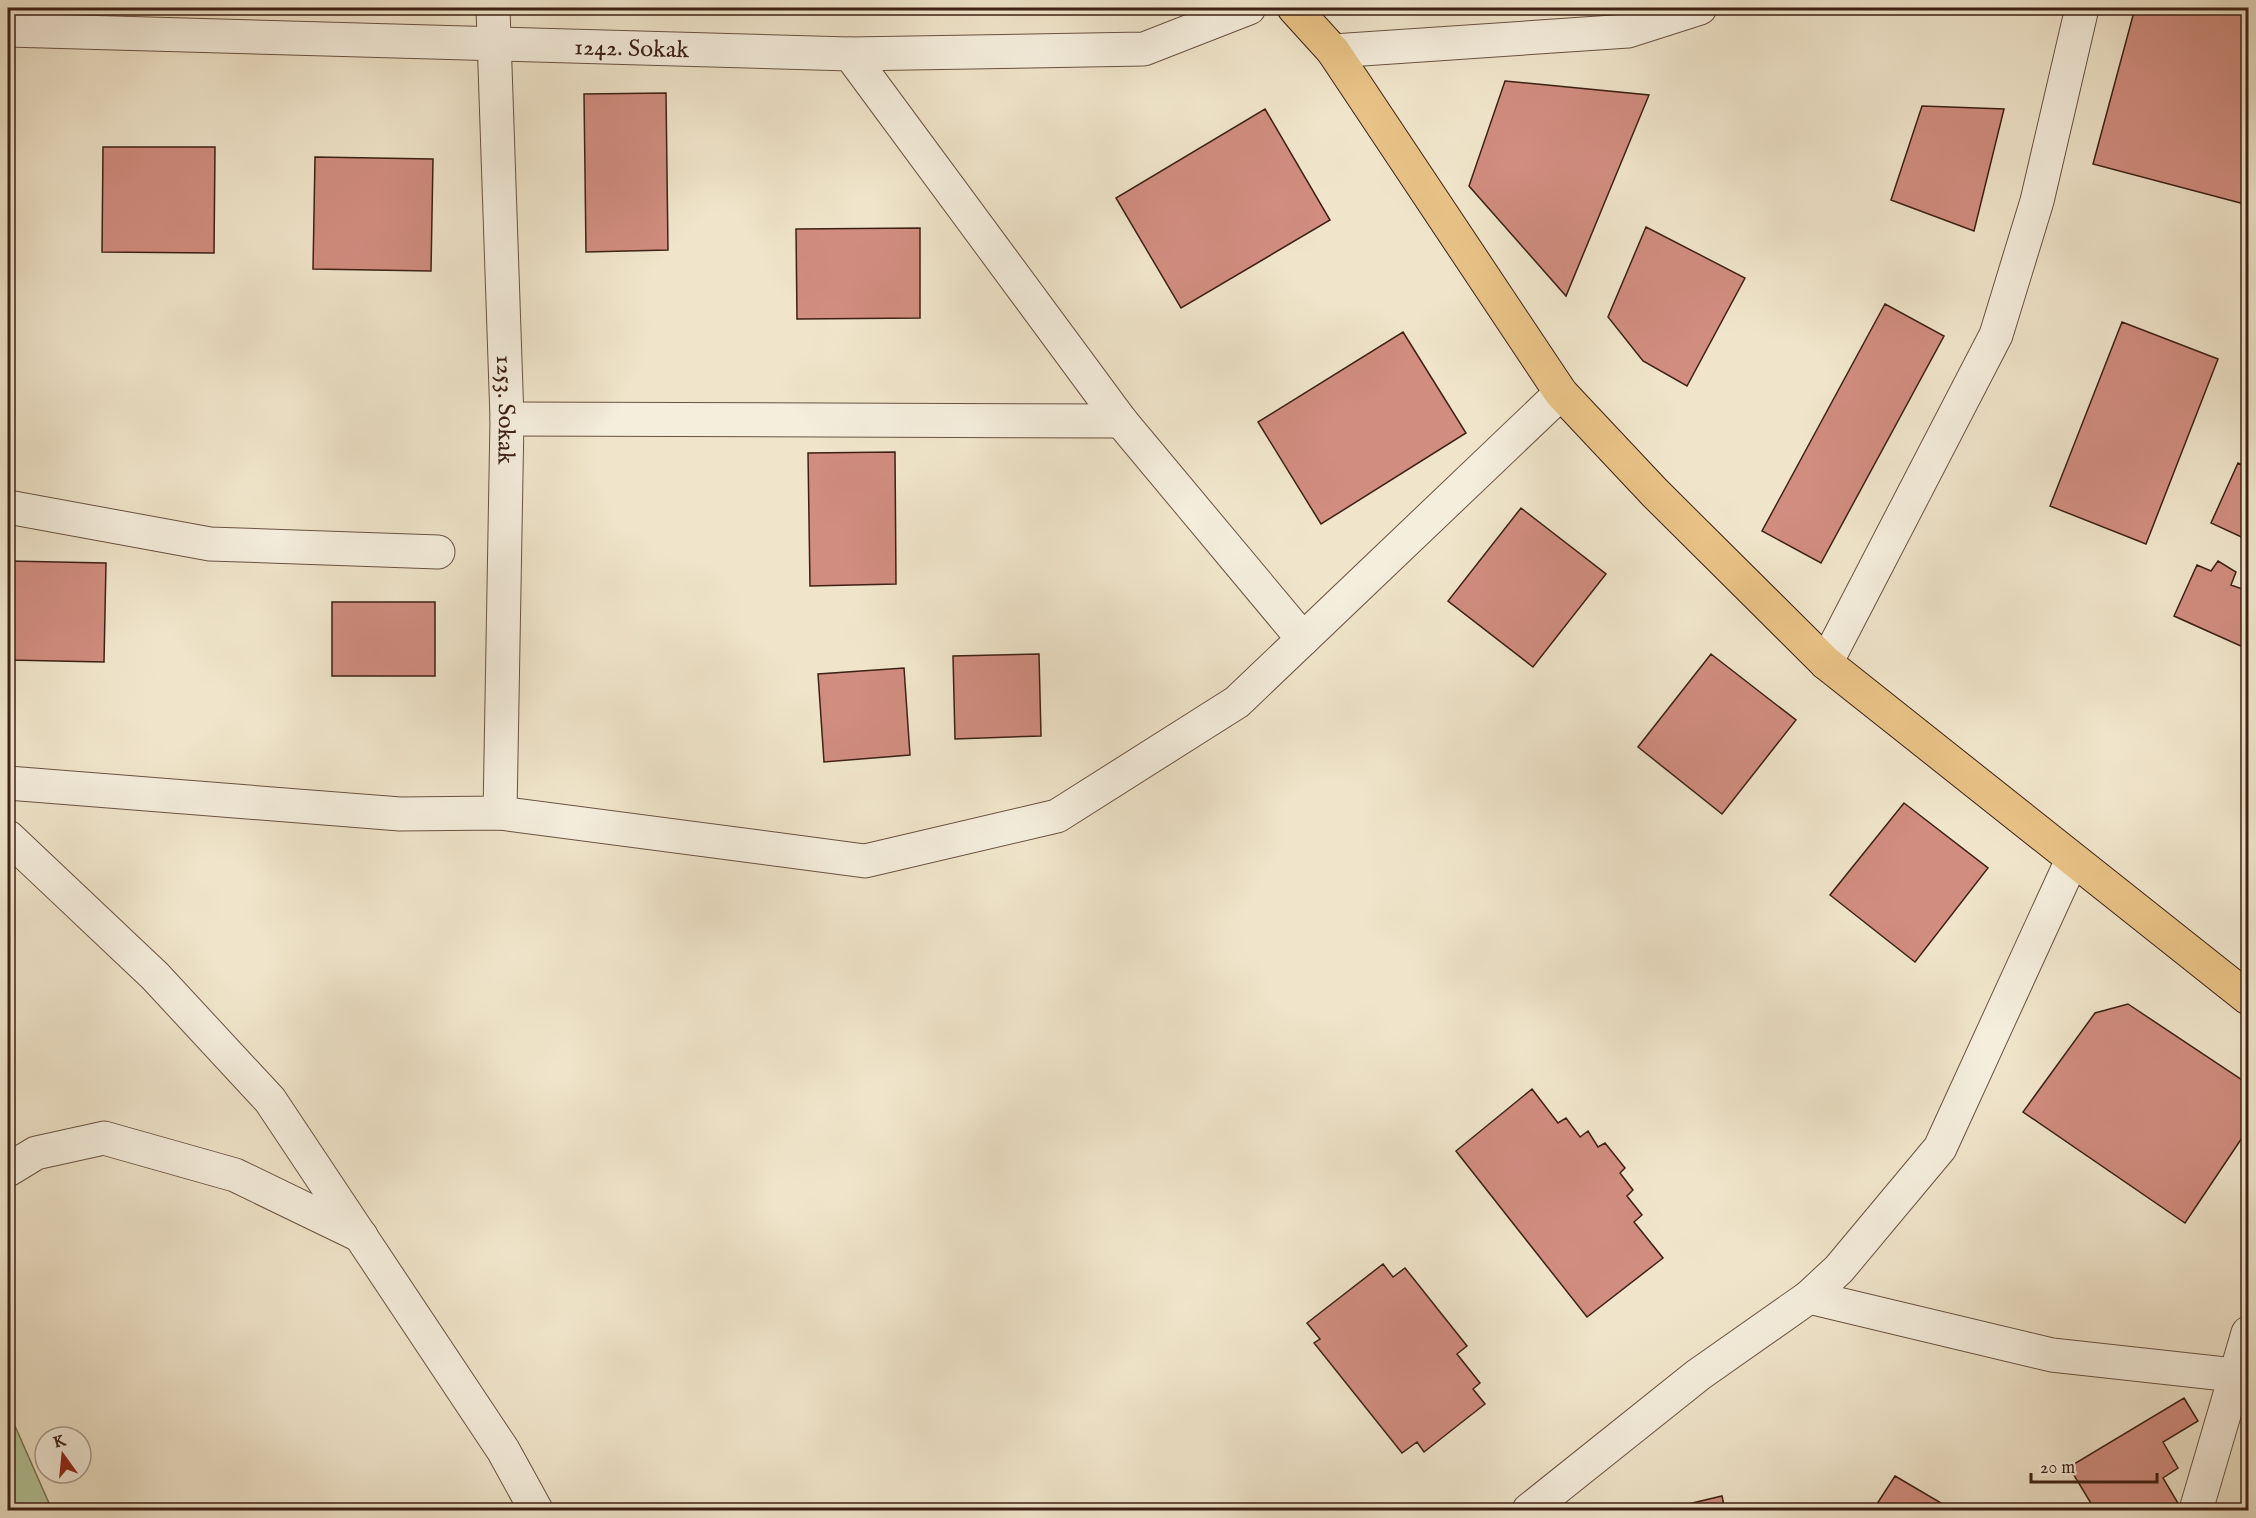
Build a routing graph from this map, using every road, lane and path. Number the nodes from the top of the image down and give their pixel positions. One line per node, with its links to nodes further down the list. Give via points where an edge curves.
1 (493, 8): 7 (street, 1253. Sokak)
2 (1249, 8): 9 (street, 1242. Sokak, via 1144,49)
3 (1294, 8): 8 (main road)
4 (1700, 8): 8 (street, via 1628,31)
5 (2082, 8): 16 (street, via 2037,201 1996,335)
6 (8, 30): 7 (street, 1242. Sokak)
7 (494, 46): 9 (street, 1242. Sokak); 11 (street, 1253. Sokak)
8 (1333, 51): 10 (main road)
9 (850, 54): 12 (street)
10 (1561, 393): 15 (street); 16 (main road, via 1655,494)
11 (507, 419): 12 (street); 18 (street, 1253. Sokak)
12 (1121, 421): 15 (street)
13 (8, 507): 14 (street, via 210,544)
14 (438, 552)
15 (1303, 639): 18 (street, via 1237,702 1057,816 865,861)
16 (1826, 663): 20 (main road)
17 (8, 783): 18 (street, via 400,814)
18 (500, 813)
19 (8, 837): 23 (street, via 155,976 270,1100)
20 (2072, 860): 21 (main road); 24 (street, via 1940,1149 1839,1269)
21 (2248, 998)
22 (8, 1170): 23 (street, via 36,1153 104,1138 235,1174)
23 (362, 1236): 27 (street, via 502,1450)
24 (1809, 1297): 26 (street, via 2052,1355); 28 (street, via 1698,1376)
25 (2248, 1333): 26 (street)
26 (2234, 1375): 29 (street)
27 (536, 1510)
28 (1528, 1510)
29 (2196, 1510)

